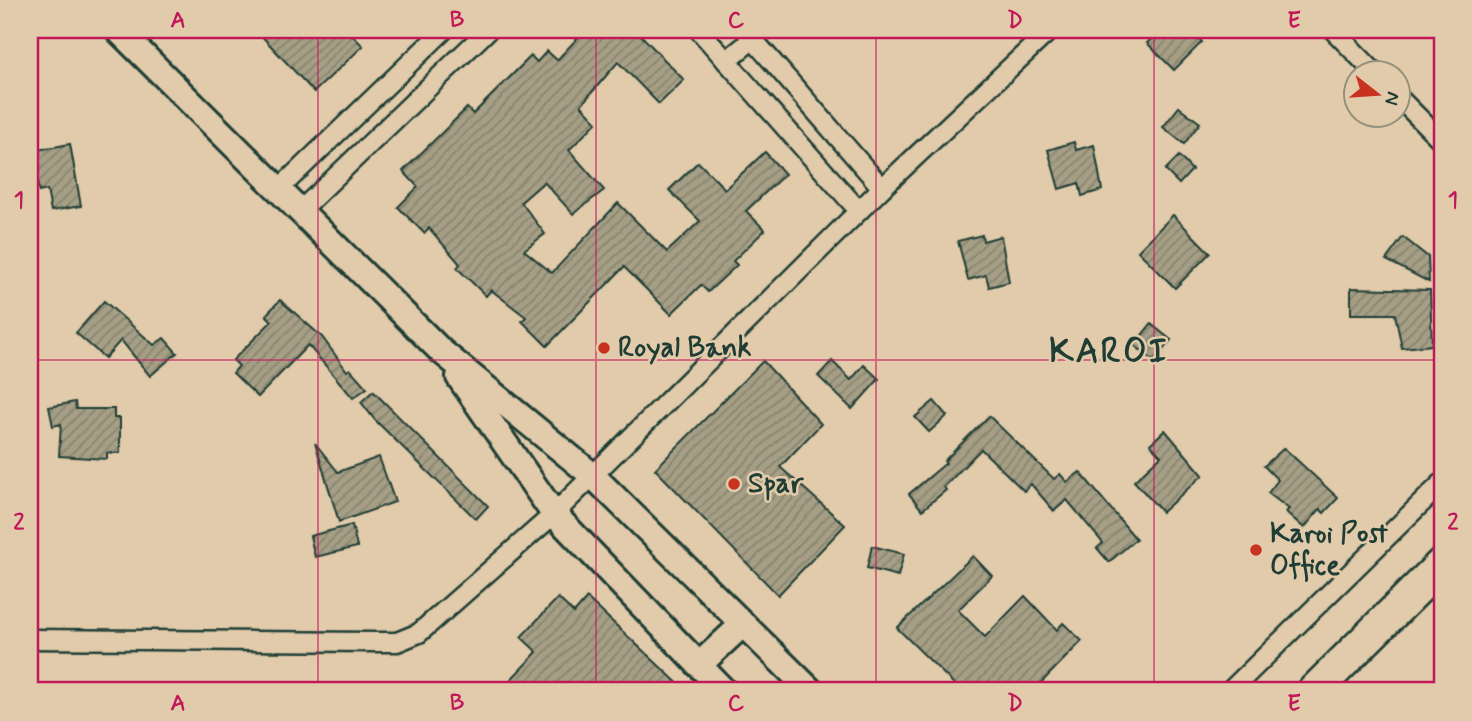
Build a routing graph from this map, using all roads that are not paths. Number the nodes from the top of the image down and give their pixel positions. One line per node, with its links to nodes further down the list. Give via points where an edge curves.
1 (118, 30): 13 (street)
2 (444, 30): 13 (street)
3 (488, 30): 14 (street)
4 (699, 30): 9 (street)
5 (1050, 30): 12 (street)
6 (1333, 30): 8 (street)
7 (749, 34): 9 (street); 12 (street)
8 (1362, 60)
9 (726, 61): 15 (street)
10 (1412, 111): 11 (street)
11 (1442, 141)
12 (882, 188): 15 (street)
13 (278, 190): 14 (street)
14 (300, 211): 16 (street)
15 (859, 211): 17 (street)
16 (441, 351): 17 (street); 19 (street)
17 (592, 475): 19 (street); 21 (street)
18 (1442, 482): 26 (street)
19 (554, 514): 22 (street, via 419,633 397,642); 23 (street)
20 (1442, 565): 27 (highway)
21 (743, 624): 23 (street); 25 (street)
22 (30, 639)
23 (699, 665): 24 (street)
24 (724, 691)
25 (811, 691)
26 (1230, 691)
27 (1314, 691)

